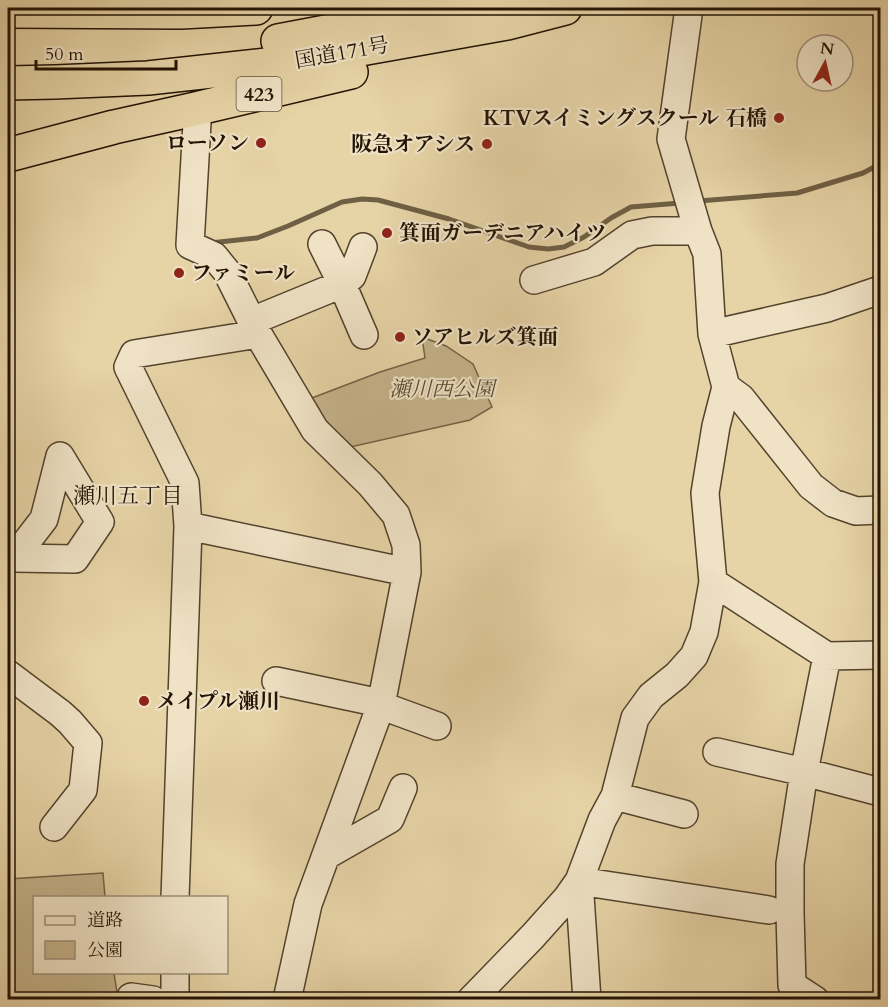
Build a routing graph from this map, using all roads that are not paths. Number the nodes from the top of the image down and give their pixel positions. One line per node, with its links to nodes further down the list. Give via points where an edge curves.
1 (256, 8): 5 (highway, via 181,12)
2 (453, 8): 7 (highway, 国道171号, via 194,52)
3 (565, 8): 6 (highway, 国道171号)
4 (689, 8): 11 (street, via 671,139)
5 (8, 11)
6 (507, 23): 8 (highway, 国道171号, via 276,64 148,78); 9 (highway, 423, via 397,61)
7 (8, 61)
8 (8, 83)
9 (195, 109): 10 (highway, 423); 17 (street, via 190,245 214,256 227,272)
10 (8, 155)
11 (693, 213): 14 (street, via 652,231 632,235 594,262); 18 (street, via 707,254)
12 (322, 244): 15 (street)
13 (363, 247): 15 (street, via 352,276)
14 (534, 280)
15 (342, 284): 17 (street); 19 (street)
16 (880, 290): 18 (street, via 828,308)
17 (255, 327): 22 (street, via 134,354 128,367 185,483); 23 (street, via 315,430 396,515 406,545)
18 (712, 333): 20 (street)
19 (364, 335)
20 (726, 387): 21 (street, via 741,399 811,486 832,503 856,511); 24 (street, via 705,494)
21 (880, 510)
22 (188, 526): 23 (street); 40 (street)
23 (407, 572): 29 (street)
24 (713, 582): 26 (street); 35 (street, via 704,632 694,656 651,696 635,718)
25 (880, 655): 26 (street)
26 (827, 656): 32 (street)
27 (8, 674): 37 (street, via 60,713 88,743 83,790)
28 (276, 681): 29 (street)
29 (381, 705): 30 (street); 38 (street)
30 (437, 726)
31 (717, 752): 32 (street)
32 (804, 772): 34 (street); 47 (street, via 790,864 792,985)
33 (404, 788): 38 (street, via 390,819)
34 (880, 792)
35 (615, 796): 36 (street); 39 (street)
36 (684, 814)
37 (54, 827)
38 (327, 855): 44 (street, via 308,904)
39 (579, 881): 41 (street); 45 (street, via 533,936); 46 (street)
40 (175, 896)
41 (769, 910)
42 (175, 974): 43 (street)
43 (175, 999)
44 (287, 999)
45 (471, 999)
46 (587, 999)
47 (815, 999)

